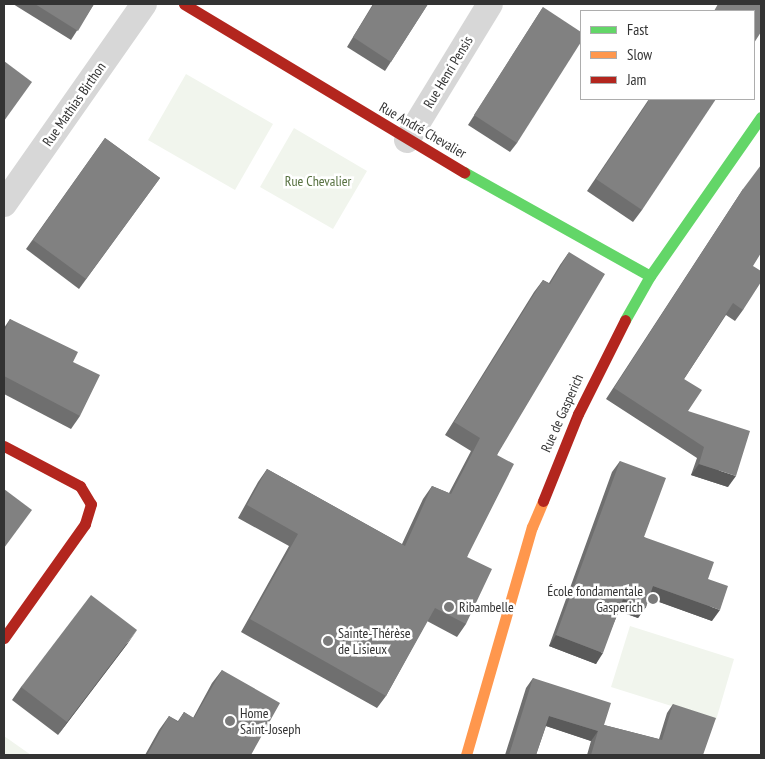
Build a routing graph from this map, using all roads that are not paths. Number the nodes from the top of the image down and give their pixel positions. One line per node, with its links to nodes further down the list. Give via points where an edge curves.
1 (144, 4): 6 (street, Rue Mathias Birthon)
2 (184, 4): 5 (street, Rue André Chevalier)
3 (490, 4): 5 (street, Rue Henri Pensis)
4 (761, 118): 7 (street, Rue de Gasperich)
5 (407, 140): 7 (street, Rue André Chevalier)
6 (4, 204)
7 (650, 276): 10 (street, Rue de Gasperich, via 601,364 551,475 532,527)
8 (4, 446): 9 (street, via 80,486 91,504 85,524)
9 (4, 638)
10 (466, 755)

